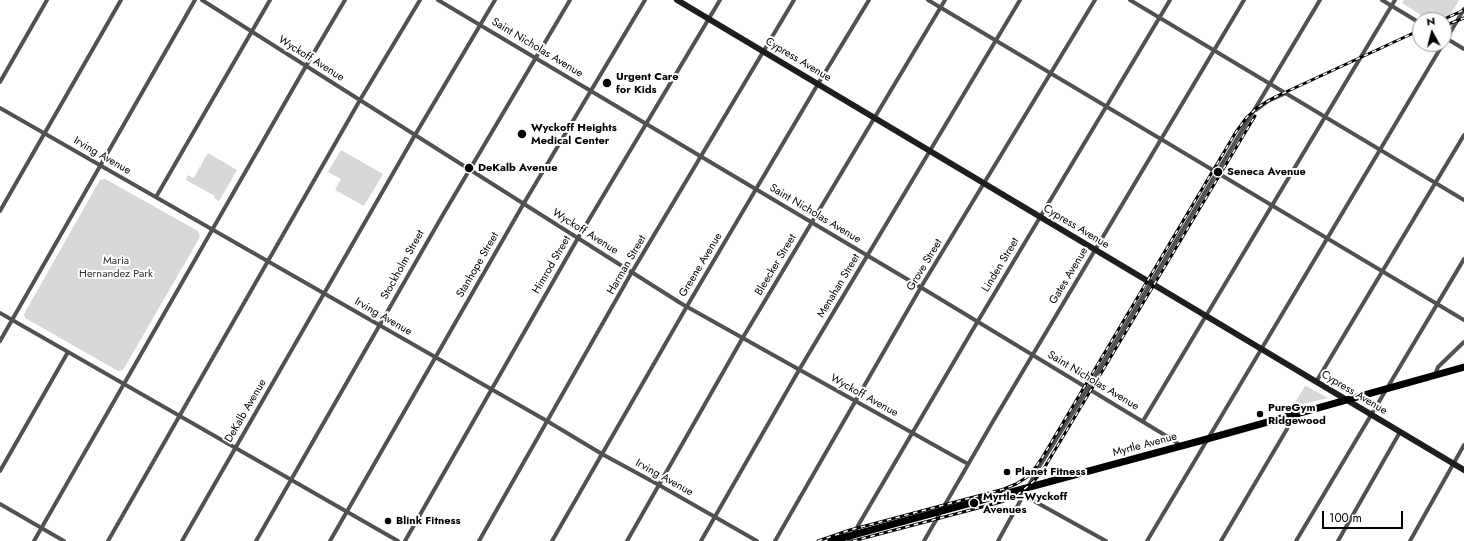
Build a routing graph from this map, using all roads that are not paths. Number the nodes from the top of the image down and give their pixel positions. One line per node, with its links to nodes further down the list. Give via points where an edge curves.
1 (47, 0): 44 (street)
2 (121, 0): 56 (street)
3 (195, 0): 63 (street)
4 (202, 0): 34 (street, Wyckoff Avenue)
5 (270, 0): 34 (street)
6 (345, 0): 42 (street)
7 (420, 0): 49 (street)
8 (438, 0): 32 (street, Saint Nicholas Avenue)
9 (495, 0): 32 (street, DeKalb Avenue)
10 (570, 0): 41 (street, Stockholm Street)
11 (644, 0): 47 (street, Stanhope Street)
12 (677, 0): 31 (main road, Cypress Avenue)
13 (720, 0): 31 (street, Himrod Street)
14 (794, 0): 39 (street, Harman Street)
15 (869, 0): 45 (street, Greene Avenue)
16 (928, 0): 27 (street)
17 (945, 0): 27 (street, Bleecker Street)
18 (1020, 0): 35 (street, Menahan Street)
19 (1095, 0): 43 (street, Grove Street)
20 (1130, 0): 29 (street)
21 (1170, 0): 29 (street, Linden Street)
22 (1244, 0): 38 (street, Gates Avenue)
23 (1320, 0): 46 (street)
24 (1382, 0): 26 (street)
25 (1395, 0): 26 (street)
26 (1391, 6): 30 (street); 53 (street)
27 (940, 7): 35 (street); 54 (street, Bleecker Street)
28 (1464, 9): 33 (street)
29 (1159, 18): 38 (street); 50 (street, Linden Street)
30 (1412, 18)
31 (709, 19): 39 (main road, Cypress Avenue); 55 (street, Himrod Street)
32 (480, 25): 41 (street, Saint Nicholas Avenue); 57 (street, DeKalb Avenue)
33 (1452, 28)
34 (251, 31): 42 (street, Wyckoff Avenue); 69 (street)
35 (996, 40): 43 (street); 61 (street, Menahan Street)
36 (1452, 44): 37 (street)
37 (1464, 49)
38 (1214, 50): 46 (street); 59 (street, Gates Avenue)
39 (763, 51): 45 (main road, Cypress Avenue); 62 (street, Harman Street)
40 (1438, 52): 60 (street)
41 (535, 58): 47 (street, Saint Nicholas Avenue); 64 (street, Stockholm Street)
42 (306, 66): 49 (street, Wyckoff Avenue); 76 (street)
43 (1051, 73): 50 (street); 67 (street, Grove Street)
44 (0, 82)
45 (818, 84): 54 (main road, Cypress Avenue); 68 (street, Greene Avenue)
46 (1270, 84): 48 (street); 52 (street)
47 (590, 91): 55 (street, Saint Nicholas Avenue); 71 (street, Stanhope Street)
48 (1286, 93): 52 (street, via 1268,101); 53 (street)
49 (360, 100): 57 (street, Wyckoff Avenue); 82 (street)
50 (1106, 106): 59 (street); 74 (street, Linden Street)
51 (0, 108): 56 (street, Irving Avenue)
52 (1252, 113): 65 (street)
53 (1325, 117): 60 (street); 72 (street)
54 (874, 118): 61 (main road, Cypress Avenue); 75 (street, Bleecker Street)
55 (646, 124): 62 (street, Saint Nicholas Avenue); 77 (street, Himrod Street)
56 (44, 134): 63 (street, Irving Avenue); 73 (street)
57 (415, 134): 64 (street, Wyckoff Avenue); 87 (street, DeKalb Avenue)
58 (1464, 135): 66 (street)
59 (1161, 139): 65 (street); 79 (street, Gates Avenue)
60 (1380, 150): 66 (street); 78 (street)
61 (929, 151): 67 (main road, Cypress Avenue); 80 (street, Menahan Street)
62 (701, 157): 68 (street, Saint Nicholas Avenue); 83 (street, Harman Street)
63 (100, 165): 69 (street, Irving Avenue); 92 (street)
64 (469, 169): 71 (street, Wyckoff Avenue); 95 (street, Stockholm Street)
65 (1217, 172): 72 (street); 85 (street)
66 (1435, 183): 70 (street); 84 (street)
67 (985, 184): 74 (main road, Cypress Avenue); 86 (street, Grove Street)
68 (756, 190): 75 (street, Saint Nicholas Avenue); 89 (street, Greene Avenue)
69 (156, 197): 76 (street, Irving Avenue)
70 (1464, 200)
71 (524, 204): 77 (street, Wyckoff Avenue); 102 (street, Stanhope Street)
72 (1272, 206): 78 (street); 91 (street)
73 (0, 211)
74 (1040, 217): 79 (main road, Cypress Avenue); 94 (street, Linden Street)
75 (812, 223): 80 (street, Saint Nicholas Avenue); 96 (street, Bleecker Street)
76 (212, 230): 82 (street, Irving Avenue); 107 (street)
77 (578, 238): 83 (street, Wyckoff Avenue); 110 (street, Himrod Street)
78 (1327, 239): 84 (street); 99 (street)
79 (1095, 250): 85 (main road, Cypress Avenue); 101 (street, Gates Avenue)
80 (867, 256): 86 (street, Saint Nicholas Avenue); 104 (street, Menahan Street)
81 (1464, 259): 88 (street)
82 (268, 261): 87 (street, Irving Avenue); 114 (street)
83 (632, 272): 89 (street, Wyckoff Avenue); 116 (street, Harman Street)
84 (1382, 272): 88 (street); 106 (street)
85 (1151, 284): 91 (main road, Cypress Avenue); 108 (street)
86 (921, 287): 94 (street, Saint Nicholas Avenue); 112 (street, Grove Street)
87 (324, 293): 95 (street, Irving Avenue); 123 (street, DeKalb Avenue)
88 (1438, 305): 93 (street); 109 (street)
89 (687, 307): 96 (street, Wyckoff Avenue); 124 (street, Greene Avenue)
90 (0, 314): 92 (street)
91 (1206, 316): 99 (main road, Cypress Avenue); 117 (street)
92 (12, 320): 97 (street); 100 (street)
93 (1464, 320)
94 (977, 322): 101 (street, Saint Nicholas Avenue); 118 (street, Linden Street)
95 (380, 325): 102 (street, Irving Avenue); 129 (street, Stockholm Street)
96 (742, 339): 104 (street, Wyckoff Avenue); 130 (street, Bleecker Street)
97 (0, 340)
98 (1464, 342): 105 (street, via 1438,367)
99 (1261, 349): 106 (main road, Cypress Avenue); 120 (street)
100 (68, 352): 107 (street); 128 (street)
101 (1032, 355): 108 (street, Saint Nicholas Avenue); 125 (street, Gates Avenue)
102 (436, 357): 110 (street, Irving Avenue); 135 (street, Stanhope Street)
103 (1464, 367): 105 (main road, Myrtle Avenue)
104 (799, 370): 112 (street, Wyckoff Avenue); 137 (street, Menahan Street)
105 (1435, 375): 109 (main road, Myrtle Avenue)
106 (1316, 382): 111 (main road, Cypress Avenue)
107 (124, 384): 114 (street); 138 (street)
108 (1088, 388): 117 (street, Saint Nicholas Avenue); 131 (street)
109 (1388, 388): 111 (main road, Myrtle Avenue); 113 (street)
110 (492, 389): 116 (street, Irving Avenue); 147 (street, Himrod Street)
111 (1346, 400): 113 (main road, Cypress Avenue); 115 (main road, Myrtle Avenue)
112 (855, 401): 118 (street, Wyckoff Avenue); 153 (street, Grove Street)
113 (1372, 415): 119 (main road, Cypress Avenue); 160 (street)
114 (180, 416): 123 (street); 142 (street)
115 (1286, 417): 120 (main road, Myrtle Avenue); 159 (street, via 1289,423 1287,429)
116 (547, 421): 124 (street, Irving Avenue); 148 (street, Harman Street)
117 (1143, 421): 122 (street, Saint Nicholas Avenue)
118 (912, 432): 125 (street, Wyckoff Avenue); 139 (street, Linden Street)
119 (1400, 432): 126 (main road, Cypress Avenue); 161 (street)
120 (1207, 439): 122 (main road, Myrtle Avenue); 158 (street)
121 (1464, 445): 126 (street)
122 (1182, 446): 131 (main road, Myrtle Avenue)
123 (235, 448): 129 (street); 143 (street, DeKalb Avenue)
124 (602, 454): 130 (street, Irving Avenue); 149 (street, Greene Avenue)
125 (968, 464): 136 (street, Gates Avenue)
126 (1453, 464): 127 (main road, Cypress Avenue); 162 (street)
127 (1464, 470)
128 (0, 471)
129 (291, 480): 135 (street); 144 (street, Stockholm Street)
130 (659, 485): 137 (street, Irving Avenue); 150 (street, Bleecker Street)
131 (1027, 488): 132 (main road, Myrtle Avenue); 133 (street)
132 (1016, 492): 133 (street); 136 (main road, Myrtle Avenue)
133 (1023, 496): 156 (street); 157 (street)
134 (0, 504): 138 (street)
135 (347, 512): 145 (street, Stanhope Street); 146 (street)
136 (941, 512): 139 (main road, Myrtle Avenue); 155 (street, Gates Avenue)
137 (715, 517): 151 (street, Menahan Street); 152 (street, Irving Avenue)
138 (42, 528): 140 (street); 141 (street)
139 (851, 538): 154 (main road, Myrtle Avenue)
140 (34, 541)
141 (64, 541)
142 (108, 541)
143 (182, 541)
144 (256, 541)
145 (330, 541)
146 (398, 541)
147 (404, 541)
148 (479, 541)
149 (552, 541)
150 (627, 541)
151 (701, 541)
152 (757, 541)
153 (774, 541)
154 (831, 541)
155 (924, 541)
156 (998, 541)
157 (1106, 541)
158 (1146, 541)
159 (1221, 541)
160 (1296, 541)
161 (1338, 541)
162 (1410, 541)

